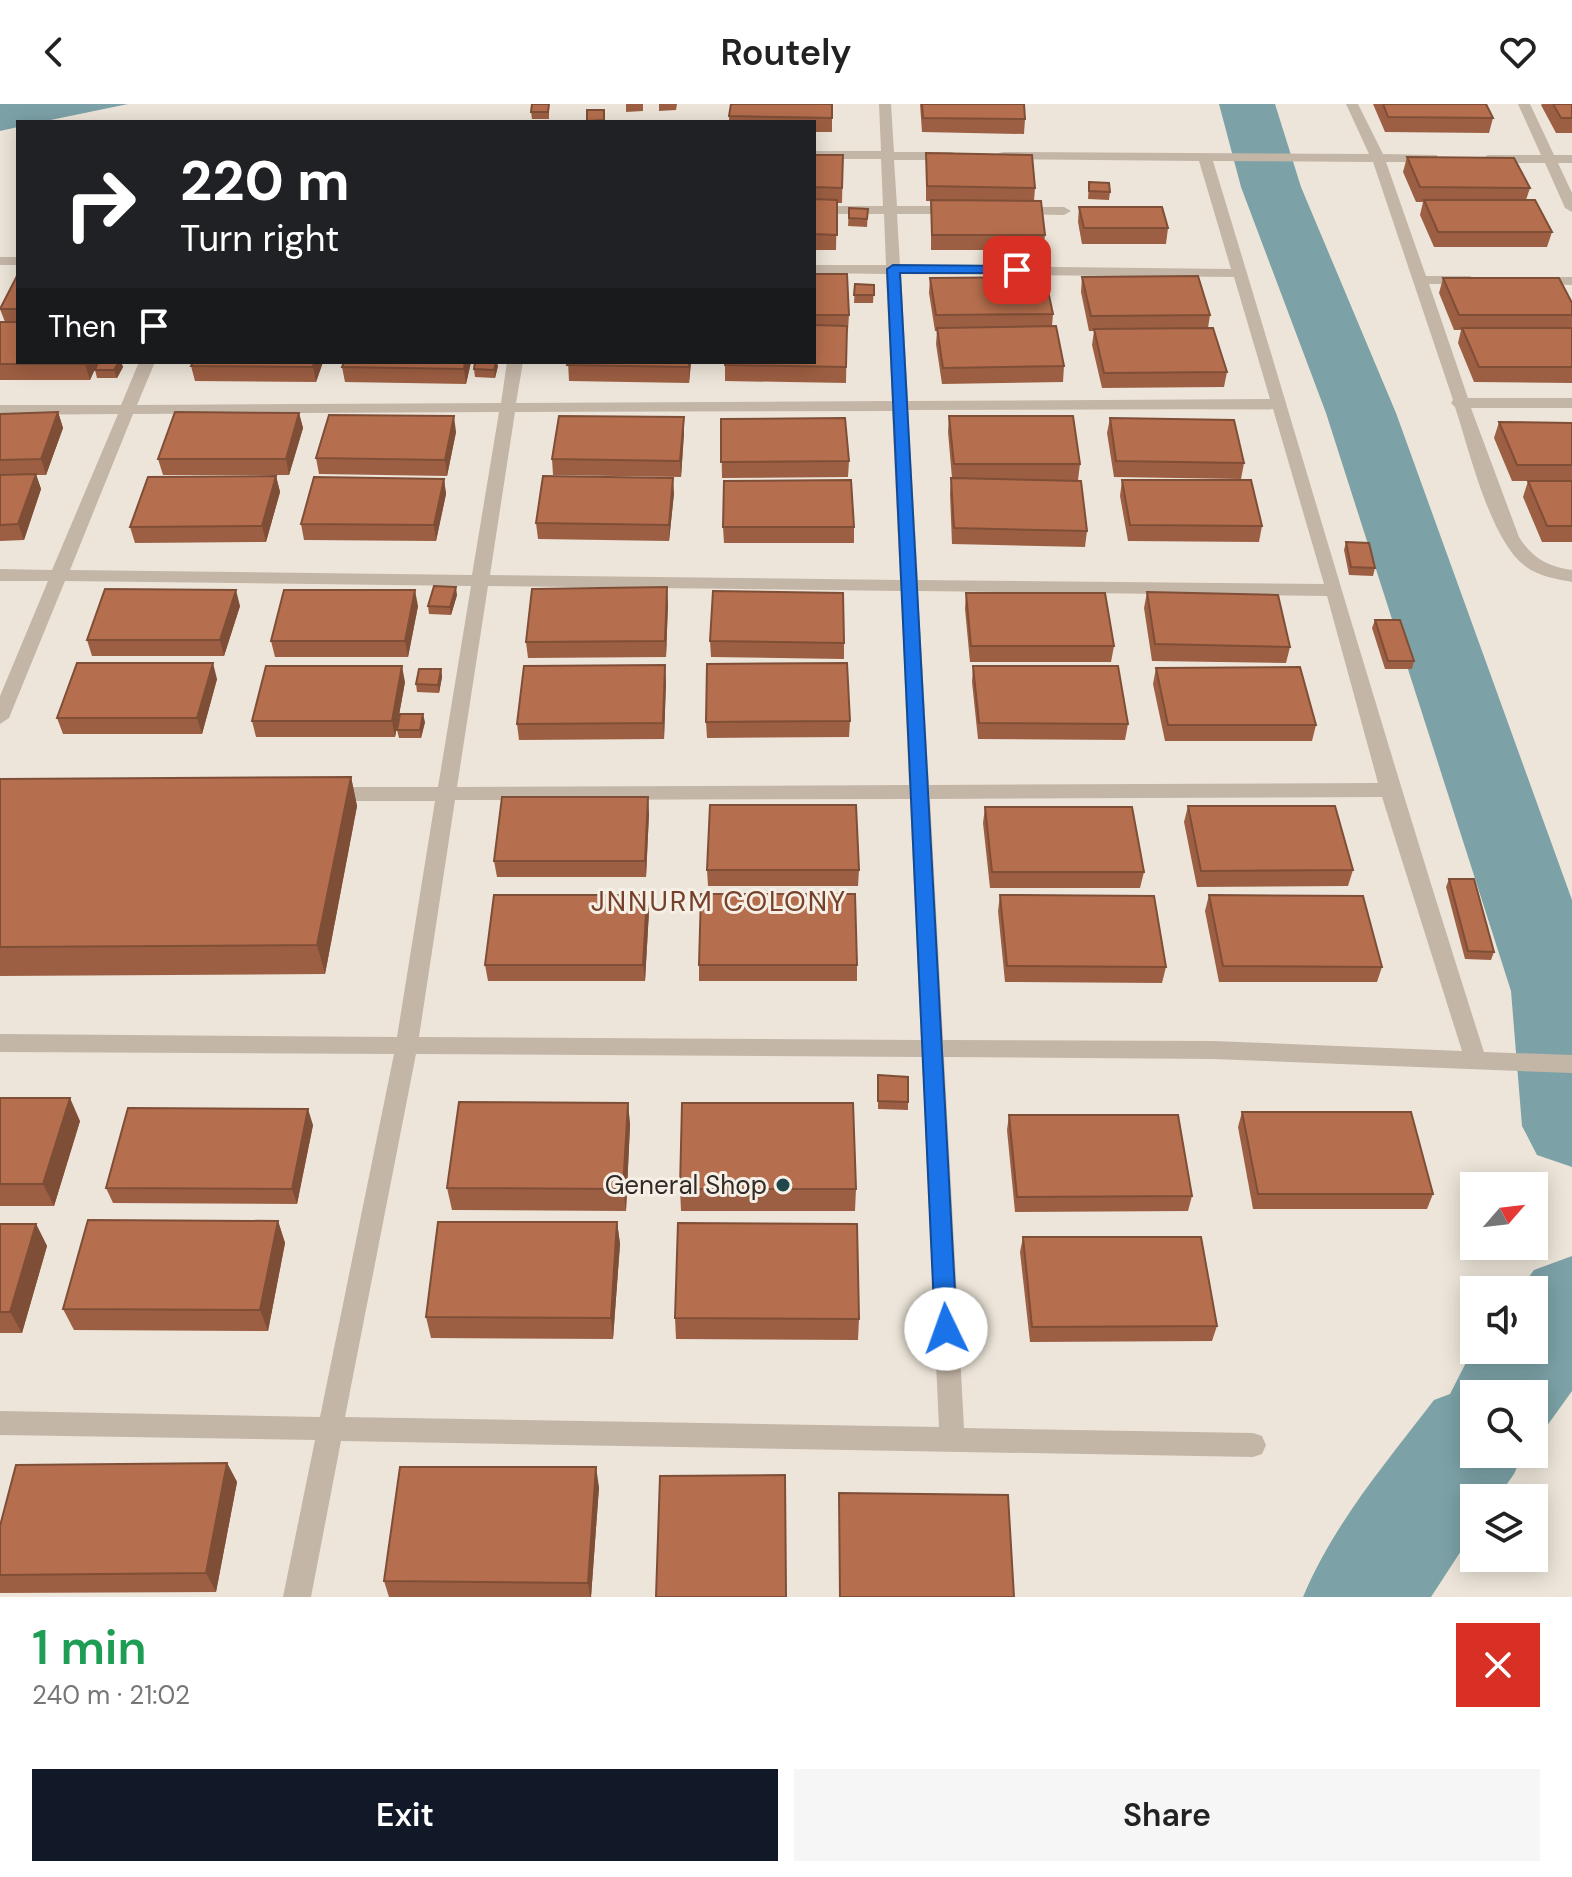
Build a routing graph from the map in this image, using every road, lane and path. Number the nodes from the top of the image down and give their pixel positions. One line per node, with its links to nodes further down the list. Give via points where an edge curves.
1 (885, 104): 6 (street)
2 (1352, 104): 9 (street)
3 (1524, 104): 12 (street)
4 (816, 155): 6 (street)
5 (1204, 155): 8 (street); 9 (street); 22 (street)
6 (888, 156): 7 (street); 15 (street)
7 (965, 156)
8 (997, 156)
9 (1378, 158): 10 (street); 23 (street)
10 (1440, 158)
11 (1471, 159): 12 (street)
12 (1550, 159): 13 (street); 14 (street)
13 (1572, 159)
14 (1572, 208)
15 (888, 209): 16 (street); 17 (street); 21 (street)
16 (816, 210)
17 (968, 210)
18 (1000, 210): 19 (street)
19 (1064, 211)
20 (816, 269): 21 (street)
21 (893, 269): 22 (street); 32 (street)
22 (1241, 273): 31 (street)
23 (1418, 280): 24 (street); 29 (street)
24 (1480, 280)
25 (1510, 281): 26 (street)
26 (1572, 281)
27 (146, 364): 35 (street)
28 (515, 364): 33 (street)
29 (1459, 403): 30 (street); 38 (street, via 1516,551 1538,568)
30 (1572, 403)
31 (1280, 404): 32 (street); 41 (street)
32 (900, 406): 33 (street); 40 (street)
33 (508, 408): 35 (street); 39 (street)
34 (0, 410): 35 (street)
35 (127, 410): 37 (street)
36 (0, 575): 37 (street)
37 (58, 575): 39 (street); 42 (street)
38 (1572, 576)
39 (479, 580): 40 (street); 46 (street)
40 (909, 585): 41 (street); 44 (street)
41 (1332, 590): 43 (street)
42 (0, 718)
43 (1390, 790): 44 (street); 50 (street)
44 (920, 791): 46 (street); 49 (street)
45 (308, 794): 46 (street)
46 (445, 794): 48 (street)
47 (0, 1043): 48 (street)
48 (406, 1047): 49 (street); 53 (street)
49 (932, 1048): 50 (street, via 1213,1050); 54 (street)
50 (1476, 1061): 51 (street)
51 (1572, 1064)
52 (0, 1423): 53 (street)
53 (331, 1428): 54 (street); 56 (street)
54 (952, 1440): 55 (street)
55 (1253, 1445)
56 (297, 1597)

